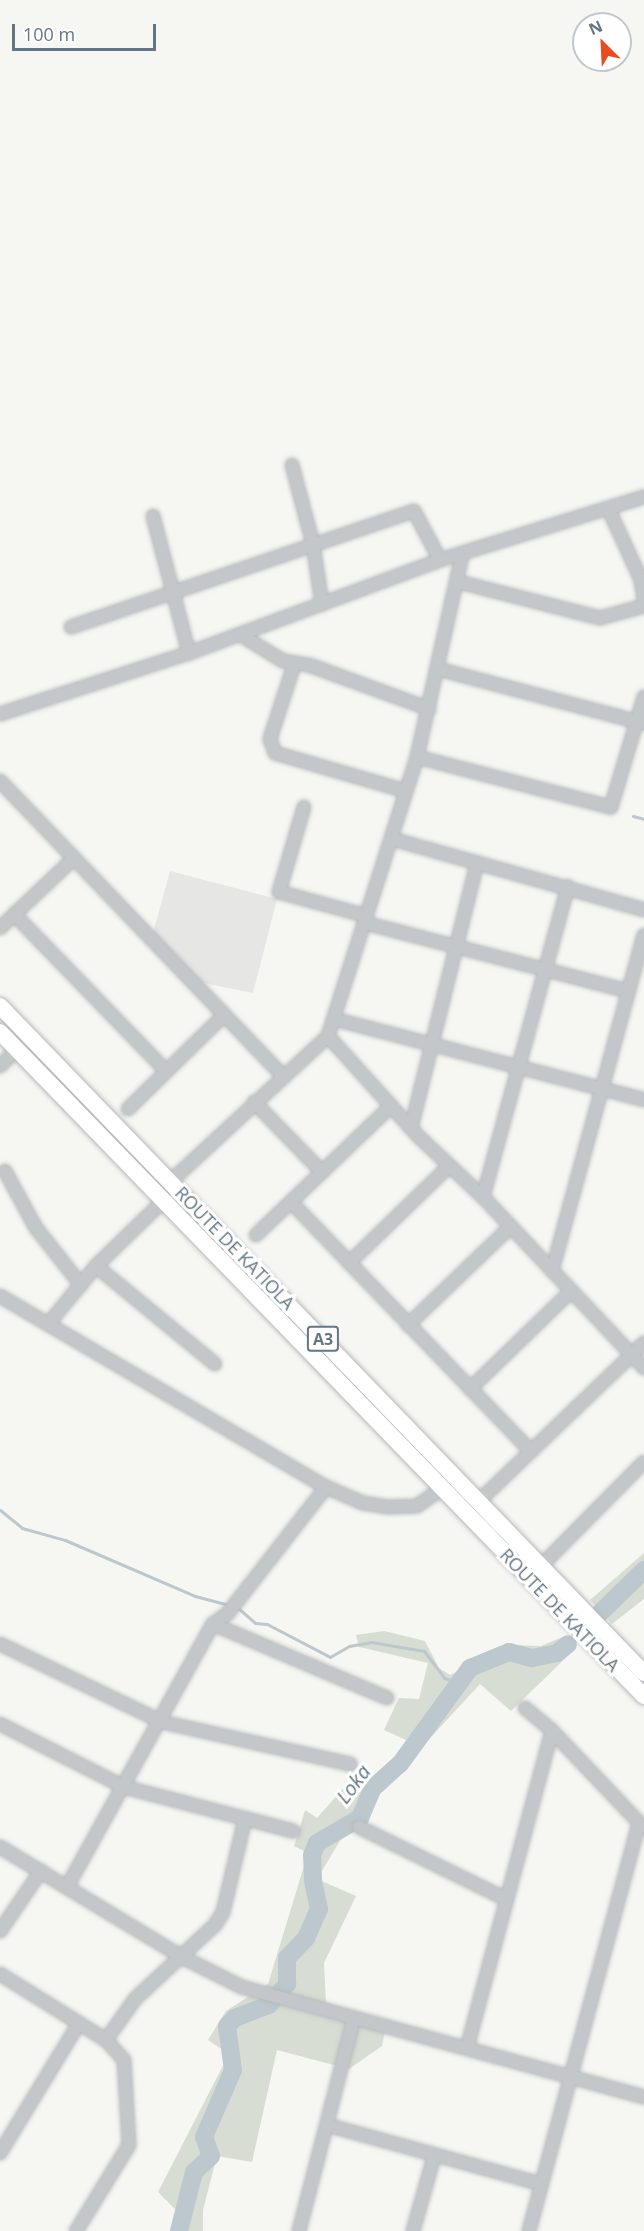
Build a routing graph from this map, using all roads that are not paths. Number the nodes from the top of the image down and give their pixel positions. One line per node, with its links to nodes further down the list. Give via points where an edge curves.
1 (292, 465): 5 (street)
2 (644, 497): 3 (street)
3 (609, 510): 6 (street); 10 (street, via 641,580)
4 (153, 516): 9 (street)
5 (312, 544): 7 (street, via 414,511); 9 (street); 11 (street)
6 (462, 556): 7 (street); 8 (street)
7 (440, 560): 11 (street)
8 (459, 582): 12 (street, via 600,618); 17 (street)
9 (173, 590): 13 (street); 15 (street)
10 (644, 599)
11 (322, 604): 14 (street)
12 (644, 606)
13 (71, 627)
14 (241, 635): 15 (street); 16 (street)
15 (189, 653): 20 (street)
16 (294, 665): 19 (street, via 309,665); 24 (street, via 270,740 275,753)
17 (438, 669): 19 (street); 21 (street)
18 (644, 697): 21 (street)
19 (429, 709): 22 (street)
20 (0, 714)
21 (640, 722): 22 (street, via 611,807)
22 (417, 757): 24 (street)
23 (0, 781): 27 (street)
24 (406, 791): 26 (street)
25 (304, 807): 32 (street, via 279,892)
26 (392, 839): 28 (street); 32 (street)
27 (73, 858): 31 (street); 39 (street)
28 (477, 862): 29 (street); 35 (street)
29 (568, 886): 30 (street); 36 (street)
30 (644, 910)
31 (14, 914): 33 (street); 47 (street)
32 (366, 920): 35 (street); 40 (street)
33 (0, 928)
34 (644, 935): 37 (street)
35 (459, 946): 36 (street); 43 (street)
36 (545, 971): 37 (street); 46 (street)
37 (627, 991): 49 (street)
38 (0, 1006): 58 (highway, ROUTE DE KATIOLA / A3)
39 (224, 1015): 47 (street); 48 (street)
40 (334, 1019): 42 (street); 43 (street)
41 (0, 1032): 44 (highway, ROUTE DE KATIOLA / A3)
42 (328, 1036): 48 (street); 52 (street)
43 (433, 1048): 46 (street); 54 (street)
44 (17, 1049): 45 (street); 60 (highway, ROUTE DE KATIOLA / A3)
45 (0, 1065)
46 (518, 1068): 49 (street); 59 (street)
47 (165, 1070): 53 (street)
48 (282, 1076): 51 (street)
49 (600, 1088): 50 (street); 66 (street)
50 (644, 1100)
51 (254, 1102): 57 (street); 58 (street)
52 (391, 1106): 54 (street); 57 (street)
53 (128, 1109)
54 (411, 1128): 55 (street)
55 (449, 1166): 59 (street); 64 (street)
56 (5, 1171): 67 (street, via 36,1228)
57 (321, 1172): 61 (street)
58 (170, 1182): 81 (highway, ROUTE DE KATIOLA / A3)
59 (483, 1197): 62 (street)
60 (164, 1200): 65 (street); 80 (highway, ROUTE DE KATIOLA / A3)
61 (291, 1202): 63 (street); 64 (street)
62 (509, 1228): 66 (street); 71 (street)
63 (256, 1236)
64 (349, 1263): 71 (street)
65 (96, 1266): 67 (street); 74 (street)
66 (552, 1271): 68 (street)
67 (81, 1285): 70 (street)
68 (570, 1292): 73 (street); 76 (street)
69 (0, 1296): 70 (street)
70 (50, 1323): 79 (street)
71 (408, 1325): 76 (street)
72 (644, 1343): 73 (street)
73 (632, 1354): 75 (street); 77 (street)
74 (215, 1364)
75 (644, 1368)
76 (470, 1389): 77 (street)
77 (531, 1451): 81 (street)
78 (644, 1462): 82 (street)
79 (326, 1487): 80 (street, via 363,1503 389,1507 417,1506); 83 (street, via 228,1613)
80 (443, 1488): 86 (highway, ROUTE DE KATIOLA / A3)
81 (478, 1502): 82 (highway, ROUTE DE KATIOLA / A3)
82 (541, 1566): 85 (highway, ROUTE DE KATIOLA / A3)
83 (213, 1624): 87 (street); 89 (street)
84 (0, 1644): 89 (street)
85 (644, 1673)
86 (644, 1696)
87 (387, 1698)
88 (525, 1708): 91 (street)
89 (162, 1722): 92 (street); 93 (street)
90 (0, 1724): 93 (street)
91 (552, 1731): 95 (street); 101 (street)
92 (350, 1764)
93 (124, 1787): 94 (street); 100 (street)
94 (245, 1819): 97 (street); 103 (street, via 223,1912)
95 (642, 1825): 109 (street)
96 (359, 1827): 101 (street)
97 (293, 1831)
98 (0, 1846): 99 (street)
99 (41, 1871): 100 (street); 102 (street)
100 (67, 1887): 103 (street)
101 (507, 1899): 108 (street)
102 (0, 1931)
103 (184, 1958): 105 (street, via 242,1987); 107 (street, via 135,1999)
104 (0, 1974): 106 (street)
105 (354, 2018): 108 (street); 111 (street)
106 (79, 2023): 107 (street); 112 (street)
107 (106, 2040): 115 (street, via 124,2060 131,2134 129,2145)
108 (467, 2048): 109 (street)
109 (568, 2076): 110 (street); 114 (street)
110 (644, 2097)
111 (327, 2125): 113 (street); 116 (street)
112 (0, 2153)
113 (434, 2157): 114 (street); 117 (street)
114 (541, 2184): 118 (street)
115 (76, 2231)
116 (299, 2231)
117 (413, 2231)
118 (529, 2231)

